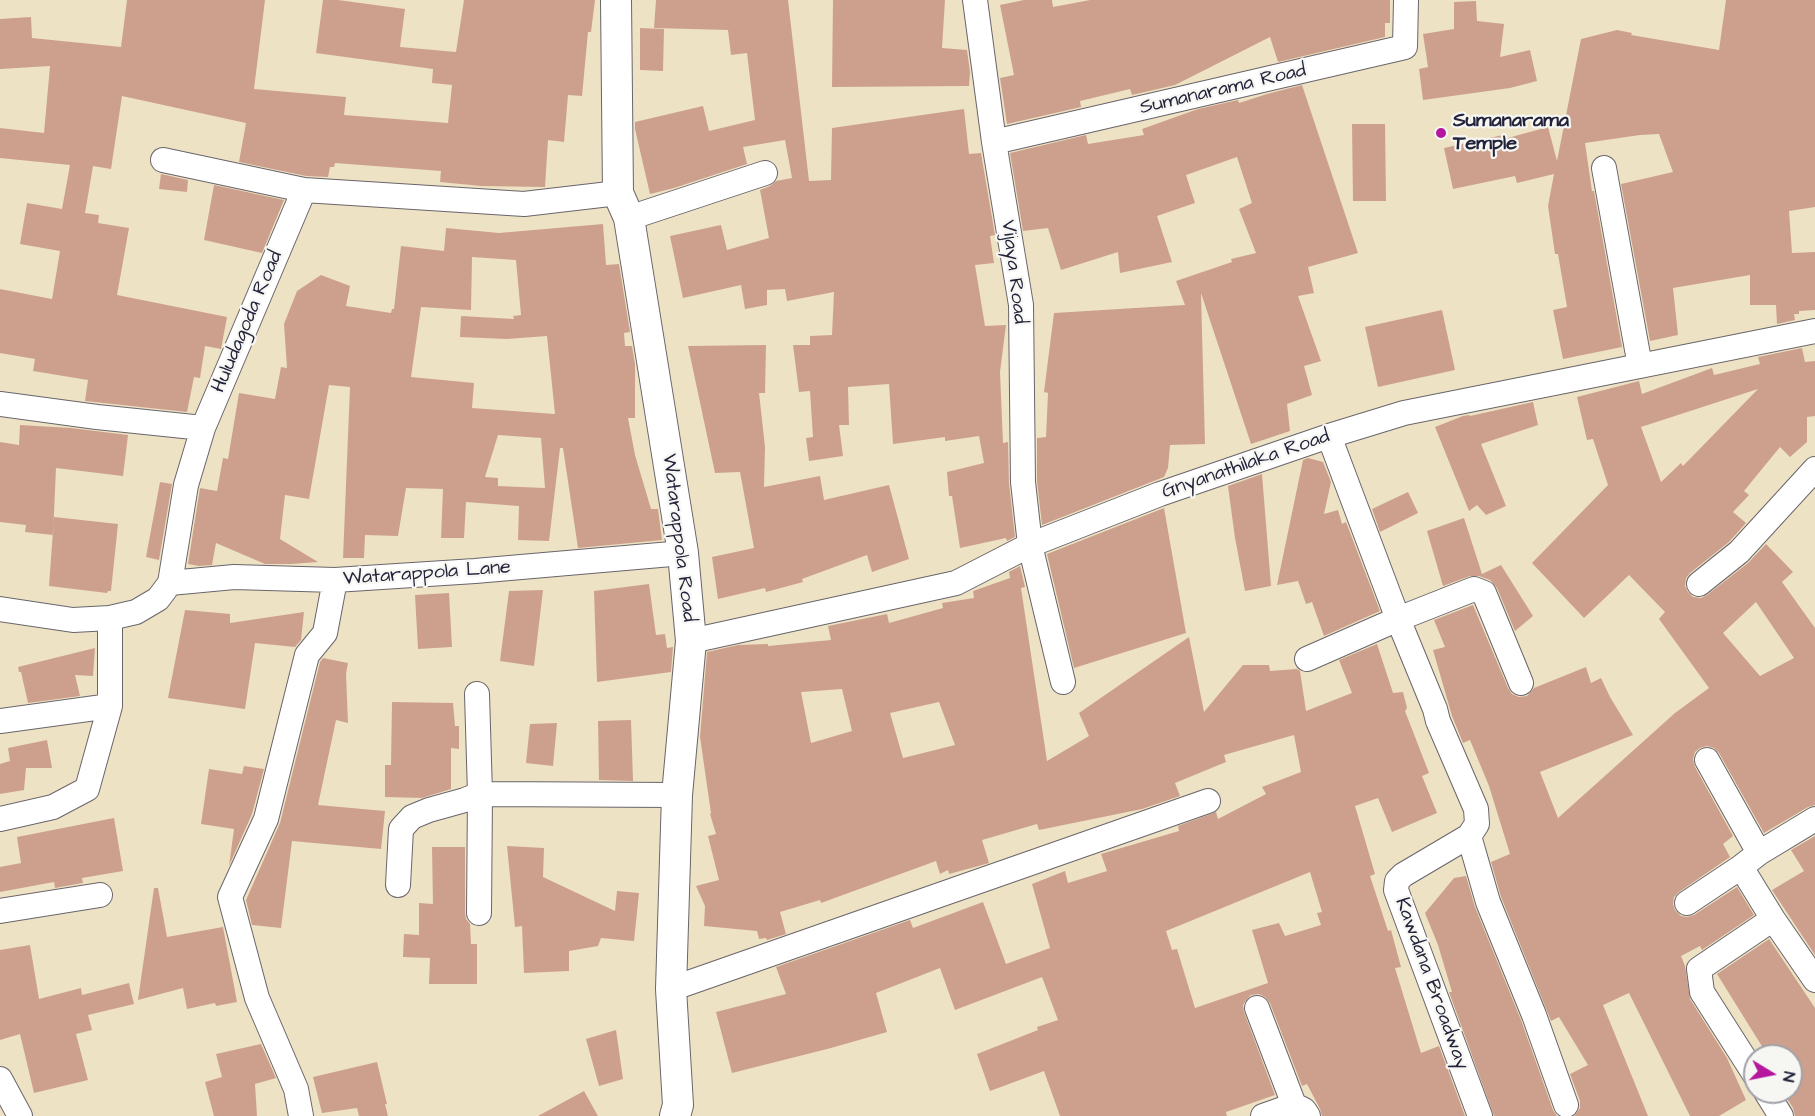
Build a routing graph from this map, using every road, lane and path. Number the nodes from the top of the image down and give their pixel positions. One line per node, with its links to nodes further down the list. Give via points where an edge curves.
1 (616, 0): 9 (street, Watarappola Road)
2 (975, 0): 4 (street, Vijaya Road)
3 (1406, 0): 4 (street, Sumanarama Road, via 1405,47)
4 (994, 142): 16 (street, Vijaya Road, via 1021,305 1023,482)
5 (163, 160): 8 (street)
6 (1604, 168): 11 (street)
7 (765, 173): 9 (street)
8 (304, 190): 9 (street, via 524,204); 13 (street, Huludagoda Road)
9 (623, 205): 17 (street, Watarappola Road)
10 (1815, 331): 11 (street, Gnyanathilaka Road)
11 (1640, 366): 14 (street, Gnyanathilaka Road, via 1404,413)
12 (0, 404): 13 (street)
13 (203, 428): 19 (street, Huludagoda Road, via 186,485)
14 (1329, 436): 16 (street, Gnyanathilaka Road, via 1160,494); 23 (street)
15 (1815, 469): 20 (street, via 1739,552)
16 (1030, 545): 24 (street, Gnyanathilaka Road, via 956,583); 26 (street, Vijaya Road)
17 (683, 553): 18 (street, Watarappola Lane); 24 (street, Watarappola Road)
18 (335, 580): 19 (street, Watarappola Lane, via 234,577); 53 (street, via 325,633 308,655 266,819 230,897 257,998 296,1089)
19 (170, 583): 22 (street, via 158,599 136,612)
20 (1699, 584)
21 (0, 609): 22 (street, via 73,620)
22 (110, 618): 29 (street)
23 (1398, 619): 25 (street); 27 (street, via 1474,589 1484,593); 37 (street, via 1476,809 1477,824)
24 (691, 641): 33 (street, Watarappola Road)
25 (1307, 659)
26 (1063, 682)
27 (1521, 682)
28 (477, 694): 32 (street)
29 (110, 706): 30 (street); 35 (street, via 87,789 53,807)
30 (0, 721)
31 (1707, 759): 38 (street)
32 (480, 794): 33 (street); 39 (street, via 412,817 401,829); 43 (street)
33 (677, 795): 46 (street, Watarappola Road)
34 (1208, 801): 46 (street)
35 (0, 819)
36 (1815, 819): 38 (street)
37 (1469, 836): 50 (street, via 1488,902); 56 (street, Kawdana Broadway, via 1403,875 1396,890)
38 (1750, 860): 41 (street); 44 (street)
39 (398, 885)
40 (100, 895): 42 (street)
41 (1687, 903)
42 (0, 911)
43 (479, 913)
44 (1773, 919): 45 (street); 48 (street, via 1699,969 1702,992)
45 (1815, 980)
46 (671, 989): 54 (street, Watarappola Road, via 678,1105)
47 (1257, 1008): 51 (street)
48 (1743, 1056)
49 (0, 1079): 52 (street)
50 (1566, 1105)
51 (1301, 1111): 55 (street)
52 (20, 1116)
53 (301, 1116)
54 (675, 1116)
55 (1263, 1116)
56 (1480, 1116)

